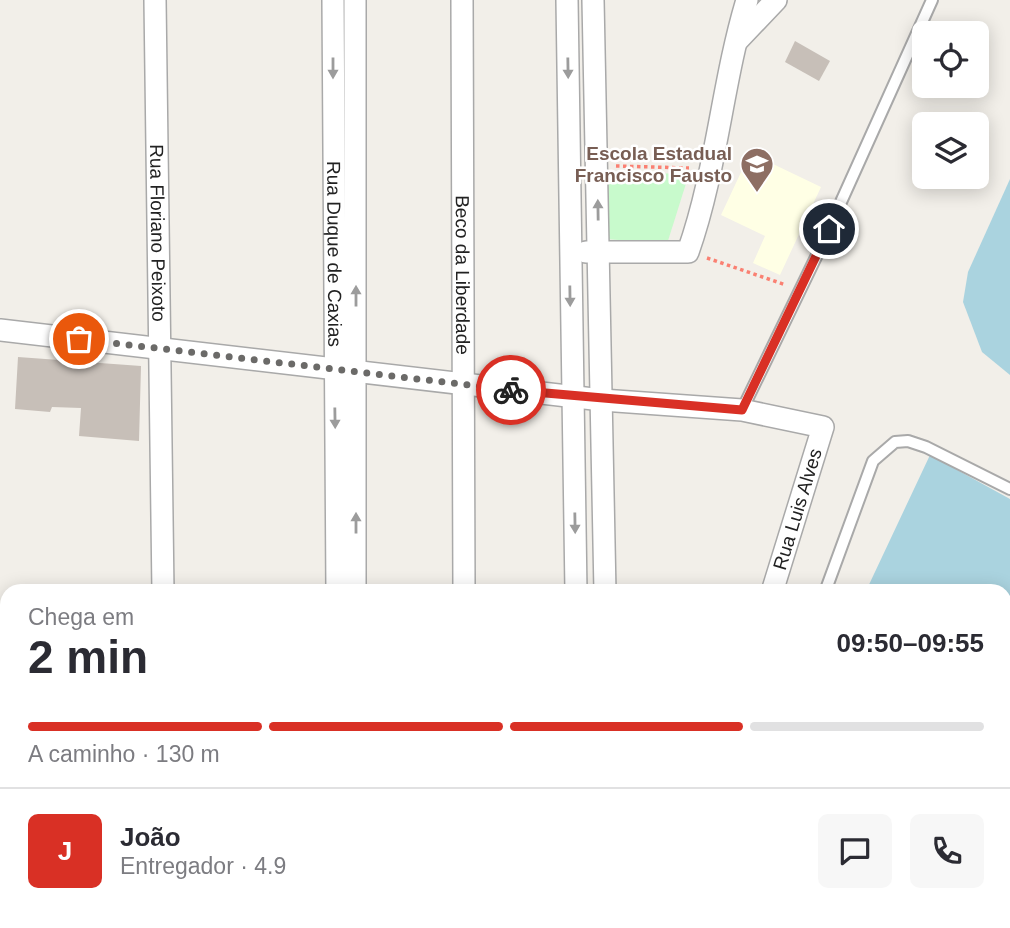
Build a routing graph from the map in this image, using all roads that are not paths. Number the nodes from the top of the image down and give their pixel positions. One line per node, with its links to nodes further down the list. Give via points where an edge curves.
1 (155, 0): 16 (street, Rua Floriano Peixoto)
2 (332, 0): 17 (street, Rua Duque de Caxias, one-way to 17)
3 (355, 0): 18 (street, Rua Duque de Caxias, one-way to 3)
4 (462, 0): 19 (street, Beco da Liberdade)
5 (567, 0): 11 (street, one-way to 11)
6 (593, 0): 12 (street)
7 (747, 0): 10 (street)
8 (776, 0): 10 (street)
9 (932, 0): 22 (lane)
10 (734, 45): 14 (street, via 713,171 688,252)
11 (569, 165): 12 (street); 13 (street)
12 (597, 165): 14 (street, one-way to 12)
13 (570, 251): 14 (street); 20 (street, one-way to 20)
14 (599, 252): 21 (street)
15 (0, 330): 16 (street)
16 (158, 348): 17 (street); 24 (street, Rua Floriano Peixoto)
17 (335, 370): 18 (street); 25 (street, Rua Duque de Caxias, one-way to 25)
18 (356, 373): 19 (street); 26 (street, Rua Duque de Caxias, one-way to 18)
19 (463, 385): 20 (street); 27 (street, Beco da Liberdade)
20 (572, 397): 21 (street); 28 (street, one-way to 28)
21 (602, 400): 22 (street); 29 (street)
22 (742, 410): 30 (street, Rua Luis Alves, via 823,427)
23 (1010, 489): 31 (lane, via 926,447 895,442 873,461)
24 (163, 584)
25 (337, 584)
26 (355, 584)
27 (464, 584)
28 (576, 584)
29 (605, 584)
30 (774, 584)
31 (828, 584)

